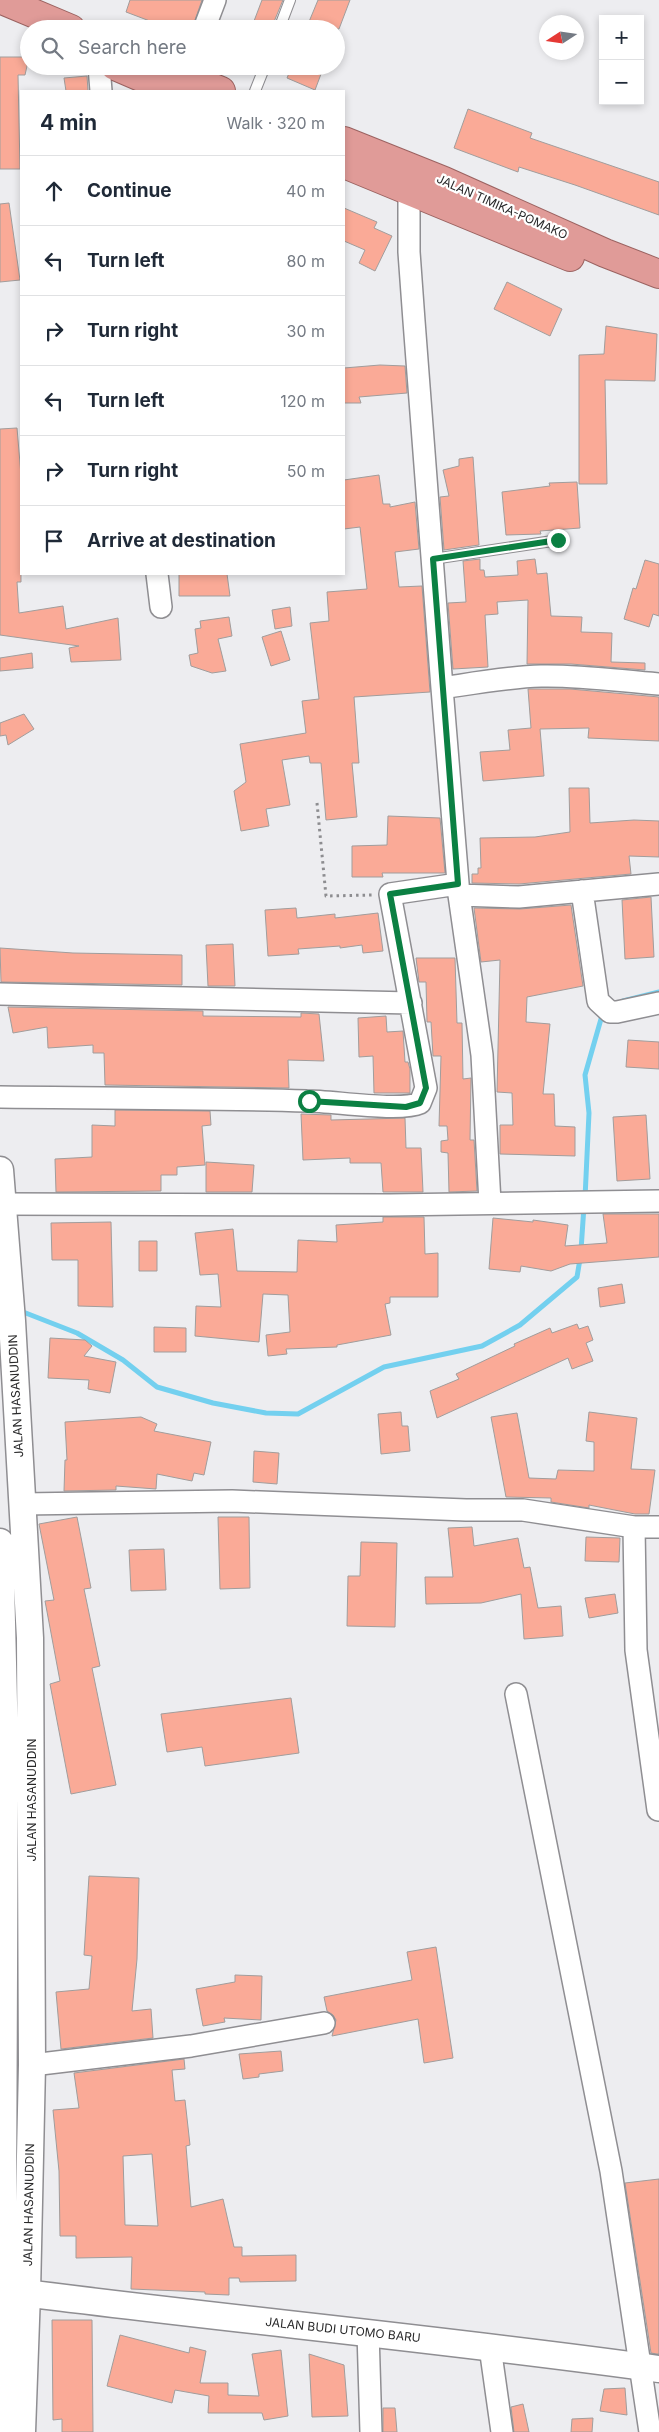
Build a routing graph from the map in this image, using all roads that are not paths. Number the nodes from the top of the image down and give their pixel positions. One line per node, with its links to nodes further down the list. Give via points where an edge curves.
1 (2, 0): 5 (highway)
2 (215, 0): 6 (street)
3 (290, 0): 7 (lane)
4 (0, 17): 8 (highway)
5 (50, 20)
6 (207, 20)
7 (282, 20)
8 (20, 25)
9 (100, 75): 13 (street)
10 (166, 75): 12 (highway)
11 (261, 75): 15 (lane)
12 (182, 78): 14 (highway)
13 (101, 90)
14 (218, 90)
15 (255, 90)
16 (345, 141): 19 (highway, JALAN TIMIKA-POMAKO)
17 (345, 164): 18 (highway, JALAN TIMIKA-POMAKO)
18 (409, 192): 20 (highway, JALAN TIMIKA-POMAKO); 22 (street, via 414,321)
19 (659, 274)
20 (659, 293)
21 (558, 540): 22 (lane)
22 (433, 559): 26 (street)
23 (157, 575): 24 (street)
24 (161, 607)
25 (659, 684): 26 (street, via 540,676)
26 (442, 688): 28 (street)
27 (659, 884): 29 (street)
28 (459, 890): 29 (street, via 519,897); 31 (street, via 390,894); 36 (street, via 482,1056)
29 (582, 891): 32 (street, via 604,1006)
30 (0, 994): 31 (street)
31 (411, 1003): 33 (street, via 426,1088 420,1103 413,1106 309,1101)
32 (659, 1003)
33 (0, 1097)
34 (0, 1170): 37 (street, JALAN HASANUDDIN)
35 (659, 1201): 36 (street)
36 (490, 1203): 37 (street)
37 (3, 1204): 38 (street, JALAN HASANUDDIN)
38 (22, 1504): 39 (street, via 232,1501 523,1510); 46 (street, JALAN HASANUDDIN, via 31,1667)
39 (634, 1527): 40 (street); 44 (street, via 636,1650)
40 (659, 1527)
41 (0, 1542): 42 (street, JALAN HASANUDDIN)
42 (1, 1634): 47 (street, JALAN HASANUDDIN, via 5,1744 5,2061)
43 (516, 1694): 51 (street)
44 (658, 1810)
45 (324, 2023): 46 (street, via 192,2046)
46 (32, 2065): 48 (street, JALAN HASANUDDIN)
47 (1, 2290): 48 (street, JALAN BUDI UTOMO BARU); 52 (street, JALAN HASANUDDIN)
48 (27, 2293): 49 (street, JALAN BUDI UTOMO BARU, via 240,2320); 53 (street, JALAN HASANUDDIN)
49 (368, 2332): 50 (street, JALAN BUDI UTOMO BARU); 54 (street)
50 (490, 2347): 51 (street, JALAN BUDI UTOMO BARU); 55 (street)
51 (650, 2368): 56 (street)
52 (2, 2432)
53 (22, 2432)
54 (371, 2432)
55 (502, 2432)
56 (650, 2432)

